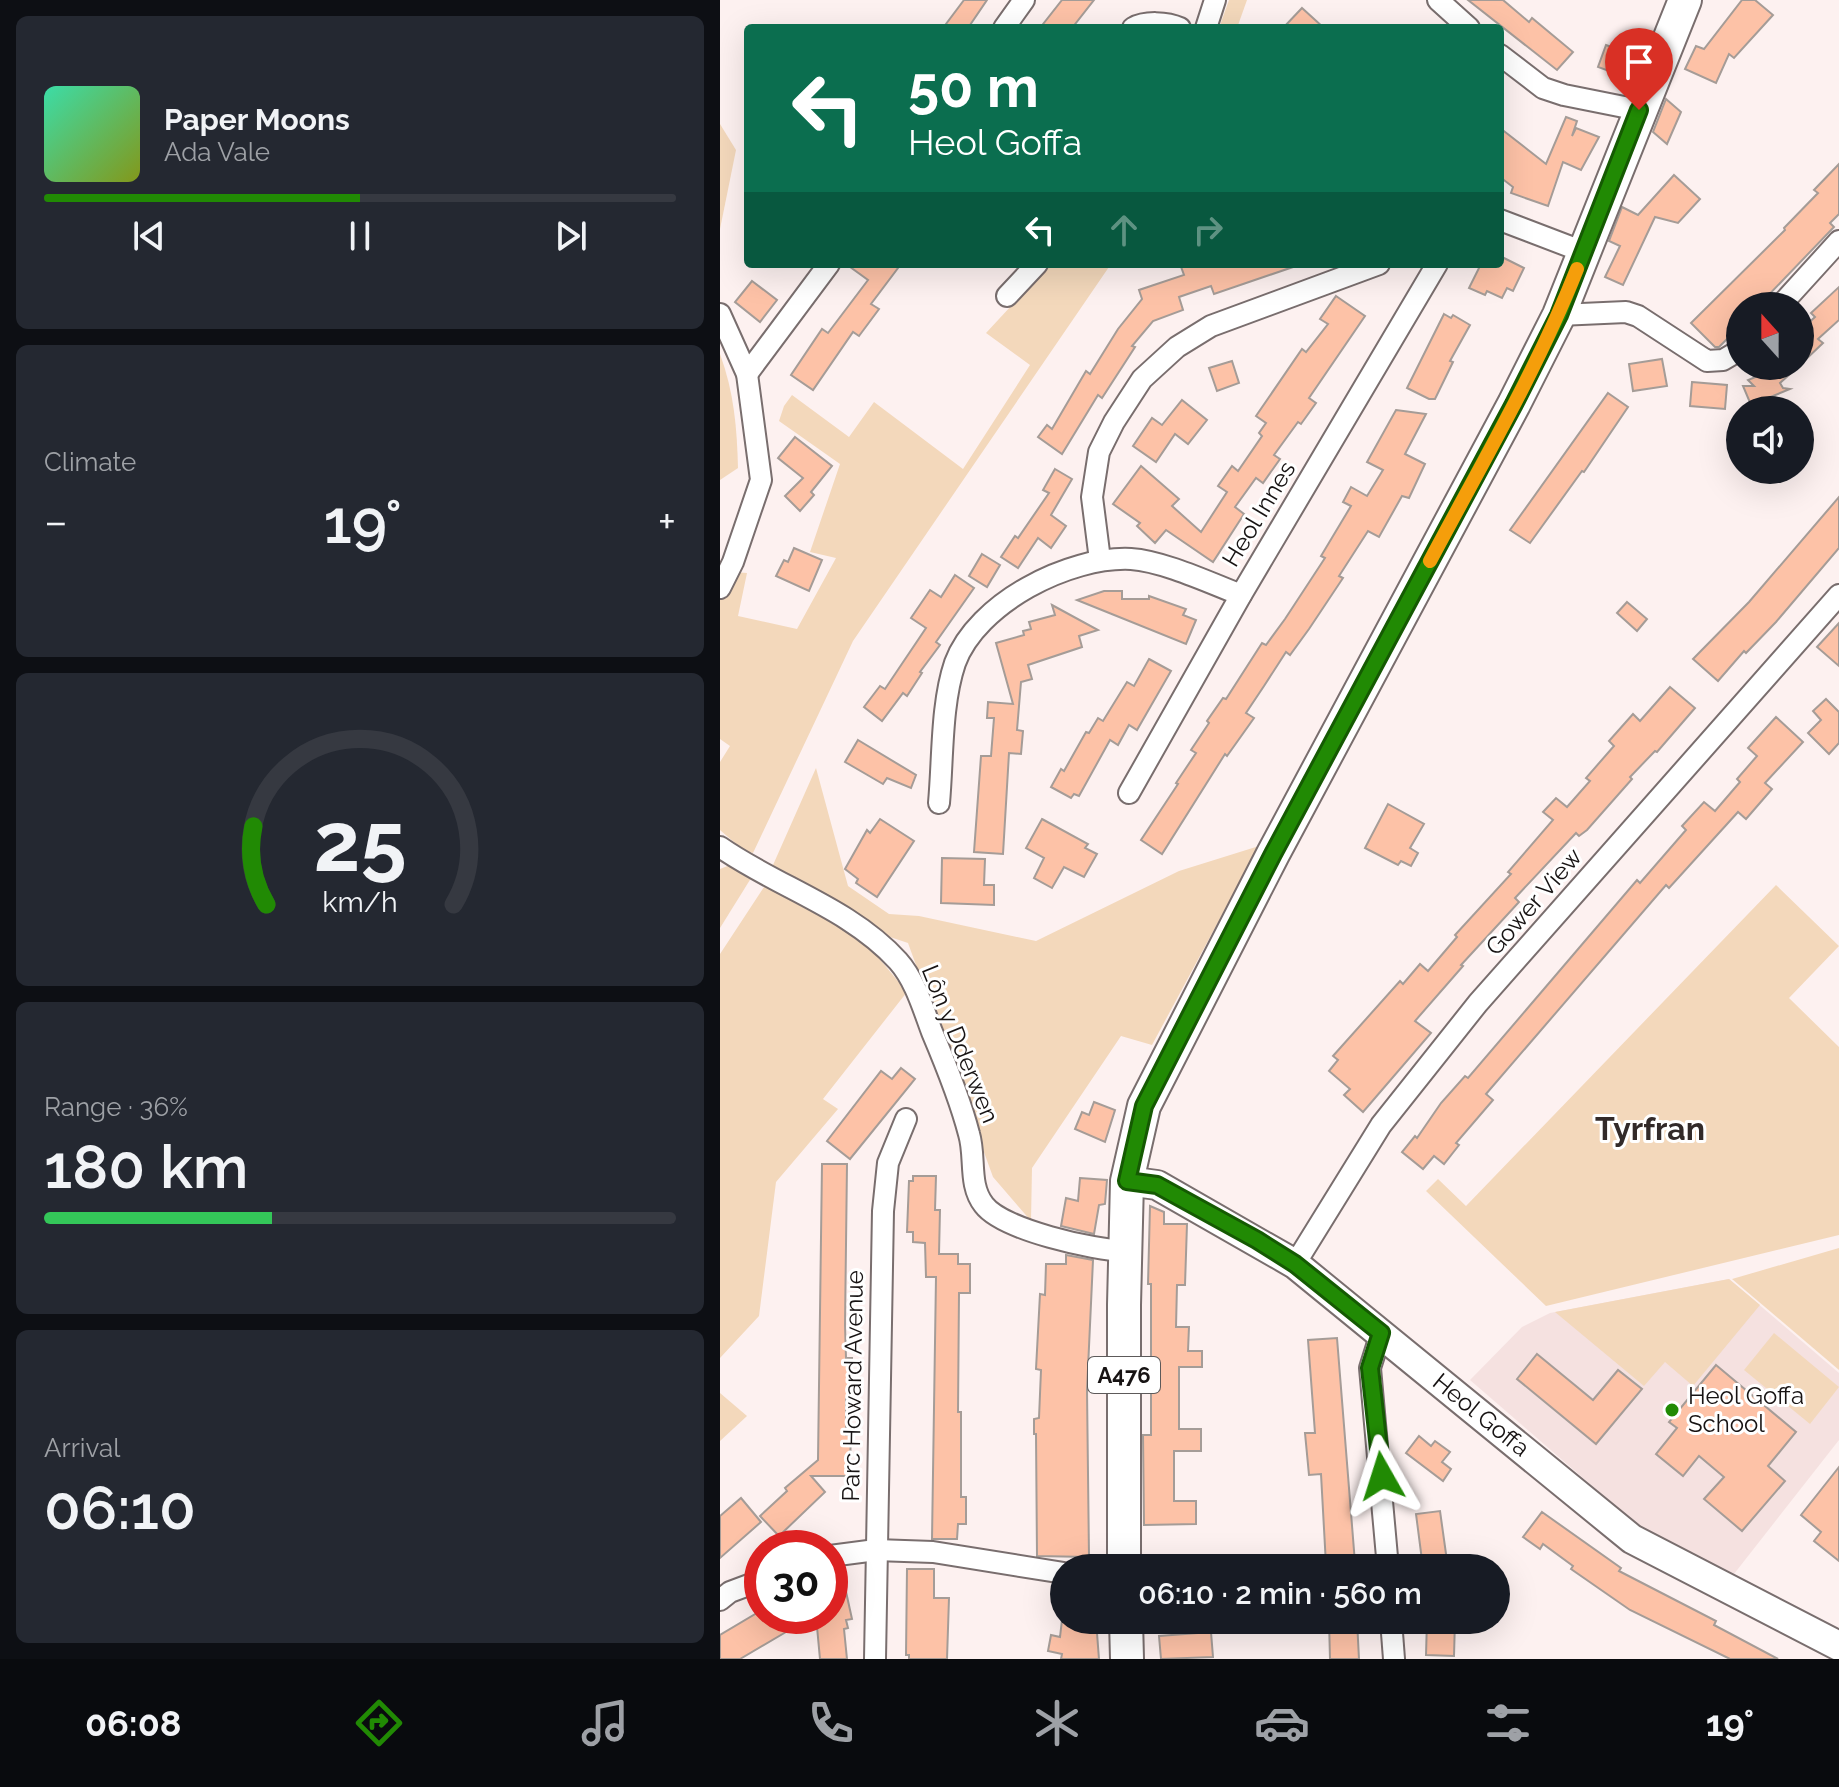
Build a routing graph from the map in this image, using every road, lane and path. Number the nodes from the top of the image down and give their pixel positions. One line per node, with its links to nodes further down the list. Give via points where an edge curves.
1 (1024, 0): 5 (street)
2 (1215, 0): 6 (street)
3 (1438, 0): 7 (street)
4 (1685, 0): 9 (main road, A476)
5 (1007, 24)
6 (1207, 24)
7 (1465, 24)
8 (1504, 58): 9 (street, via 1543,88)
9 (1639, 110): 12 (main road, A476)
10 (1504, 222): 12 (street)
11 (1839, 241): 17 (street)
12 (1584, 252): 20 (main road, A476)
13 (826, 268): 22 (street)
14 (1033, 268): 18 (street)
15 (1368, 268): 23 (street, via 1211,326 1177,347 1142,379 1099,452 1092,497)
16 (1435, 268): 25 (street, Heol Innes)
17 (1793, 292)
18 (1007, 296)
19 (720, 314): 22 (street)
20 (1559, 315): 21 (street, via 1626,312 1707,361); 31 (main road, A476, via 1144,1106)
21 (1726, 358)
22 (747, 374): 24 (street, via 761,480)
23 (1100, 560): 25 (street, via 1133,559); 28 (street, via 1062,570 1029,588 972,633 949,685)
24 (720, 588)
25 (1241, 595): 27 (street, Heol Innes)
26 (1839, 595): 33 (street, Gower View, via 1478,1003 1381,1125)
27 (1129, 793)
28 (939, 803)
29 (720, 847): 32 (street, Lôn y Dderwen, via 871,936 899,962 947,1069 970,1137 975,1186 984,1205 1003,1220 1082,1247)
30 (906, 1119): 35 (street, Parc Howard Avenue, via 888,1163 883,1211)
31 (1127, 1181): 32 (main road, A476); 33 (street, Heol Goffa, via 1157,1185)
32 (1125, 1251): 37 (main road, A476)
33 (1295, 1264): 34 (street, Heol Goffa)
34 (1381, 1333): 38 (street, via 1370,1368); 44 (street, Heol Goffa, via 1632,1539)
35 (876, 1550): 36 (street); 39 (street, via 933,1552); 45 (street, Parc Howard Avenue)
36 (848, 1554)
37 (1124, 1554)
38 (1387, 1554)
39 (1050, 1571)
40 (744, 1587): 41 (street)
41 (720, 1600)
42 (1126, 1634): 46 (main road)
43 (1392, 1634): 47 (street)
44 (1839, 1646)
45 (875, 1659)
46 (1127, 1659)
47 (1394, 1659)

